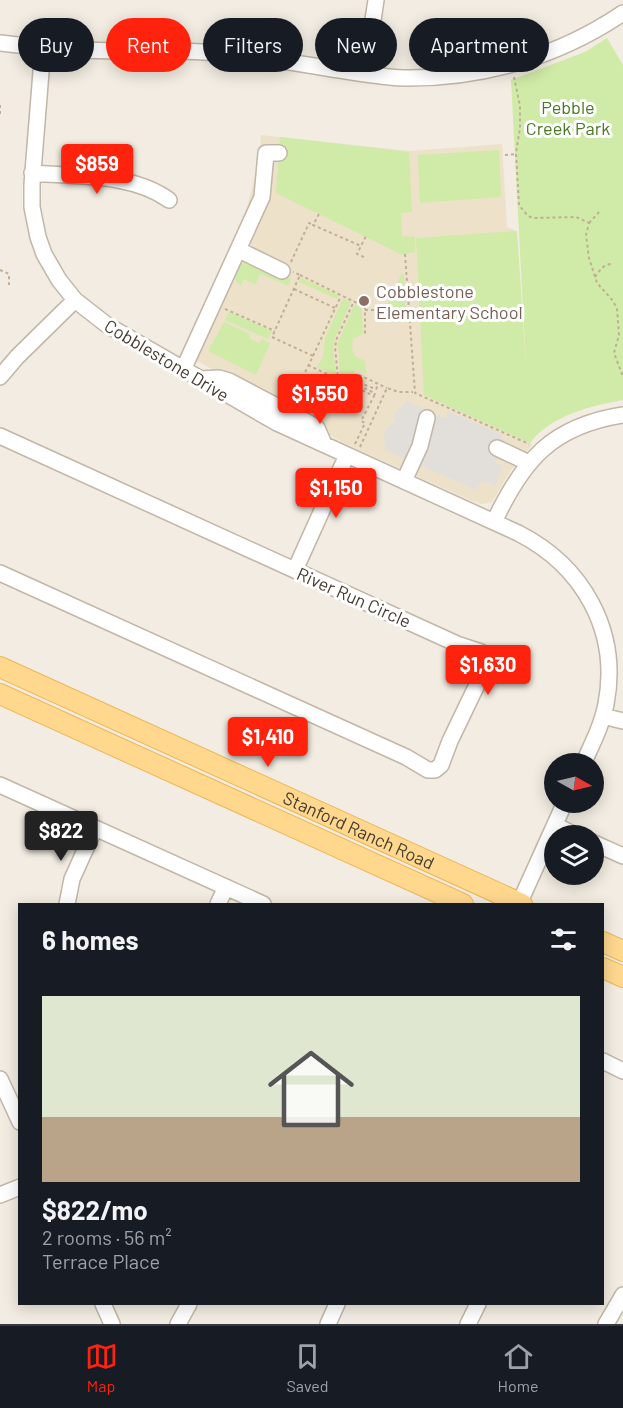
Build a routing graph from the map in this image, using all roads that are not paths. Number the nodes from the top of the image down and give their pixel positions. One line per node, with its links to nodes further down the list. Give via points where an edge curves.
1 (376, 0): 7 (street)
2 (623, 13): 7 (street, via 561,47 495,69 426,77)
3 (0, 43): 4 (street)
4 (18, 45)
5 (94, 49): 7 (street, via 219,53)
6 (41, 72): 9 (street, Cobblestone Drive)
7 (365, 74)
8 (279, 153): 11 (street, via 266,153 262,197)
9 (32, 173): 10 (street, via 123,181 156,190); 13 (street, Cobblestone Drive, via 32,207 38,237 51,268)
10 (169, 200)
11 (239, 250): 12 (street); 14 (street)
12 (282, 271)
13 (75, 300): 14 (street, Cobblestone Drive, via 107,325); 15 (street)
14 (183, 370): 20 (street, Cobblestone Drive, via 324,444)
15 (0, 377)
16 (623, 415): 21 (street, via 590,422 560,436)
17 (427, 418): 22 (street, via 420,446)
18 (0, 436): 24 (street, River Run Circle)
19 (497, 448): 21 (street)
20 (354, 449): 22 (street, Cobblestone Drive); 24 (street)
21 (529, 463): 23 (street)
22 (404, 481): 23 (street, Cobblestone Drive)
23 (494, 522): 28 (street, Cobblestone Drive, via 546,550 569,570 591,603 608,662)
24 (295, 570): 25 (street, River Run Circle, via 481,652 486,658 486,666 441,765 435,770)
25 (0, 573)
26 (0, 667): 43 (main road, Stanford Ranch Road)
27 (0, 694): 42 (main road, Stanford Ranch Road)
28 (603, 716): 29 (street); 30 (street, Cobblestone Drive)
29 (623, 721)
30 (588, 753)
31 (0, 785): 34 (street)
32 (560, 813): 33 (street)
33 (555, 825)
34 (95, 828): 38 (street); 39 (street, via 72,879)
35 (604, 847): 37 (street)
36 (544, 850): 44 (street)
37 (623, 856)
38 (226, 887): 40 (street); 41 (street)
39 (67, 903)
40 (218, 903)
41 (261, 903)
42 (461, 903)
43 (518, 903)
44 (520, 903)
45 (604, 942): 46 (main road)
46 (623, 951)
47 (604, 968): 48 (main road)
48 (623, 977)
49 (604, 1062): 50 (street)
50 (623, 1071)
51 (0, 1079): 52 (street)
52 (18, 1118)
53 (18, 1188): 54 (street)
54 (0, 1196)
55 (623, 1295): 64 (street)
56 (103, 1305): 60 (street)
57 (188, 1305): 61 (street)
58 (337, 1305): 62 (street)
59 (478, 1305): 63 (street)
60 (112, 1324)
61 (178, 1324)
62 (328, 1324)
63 (468, 1324)
64 (606, 1324)

